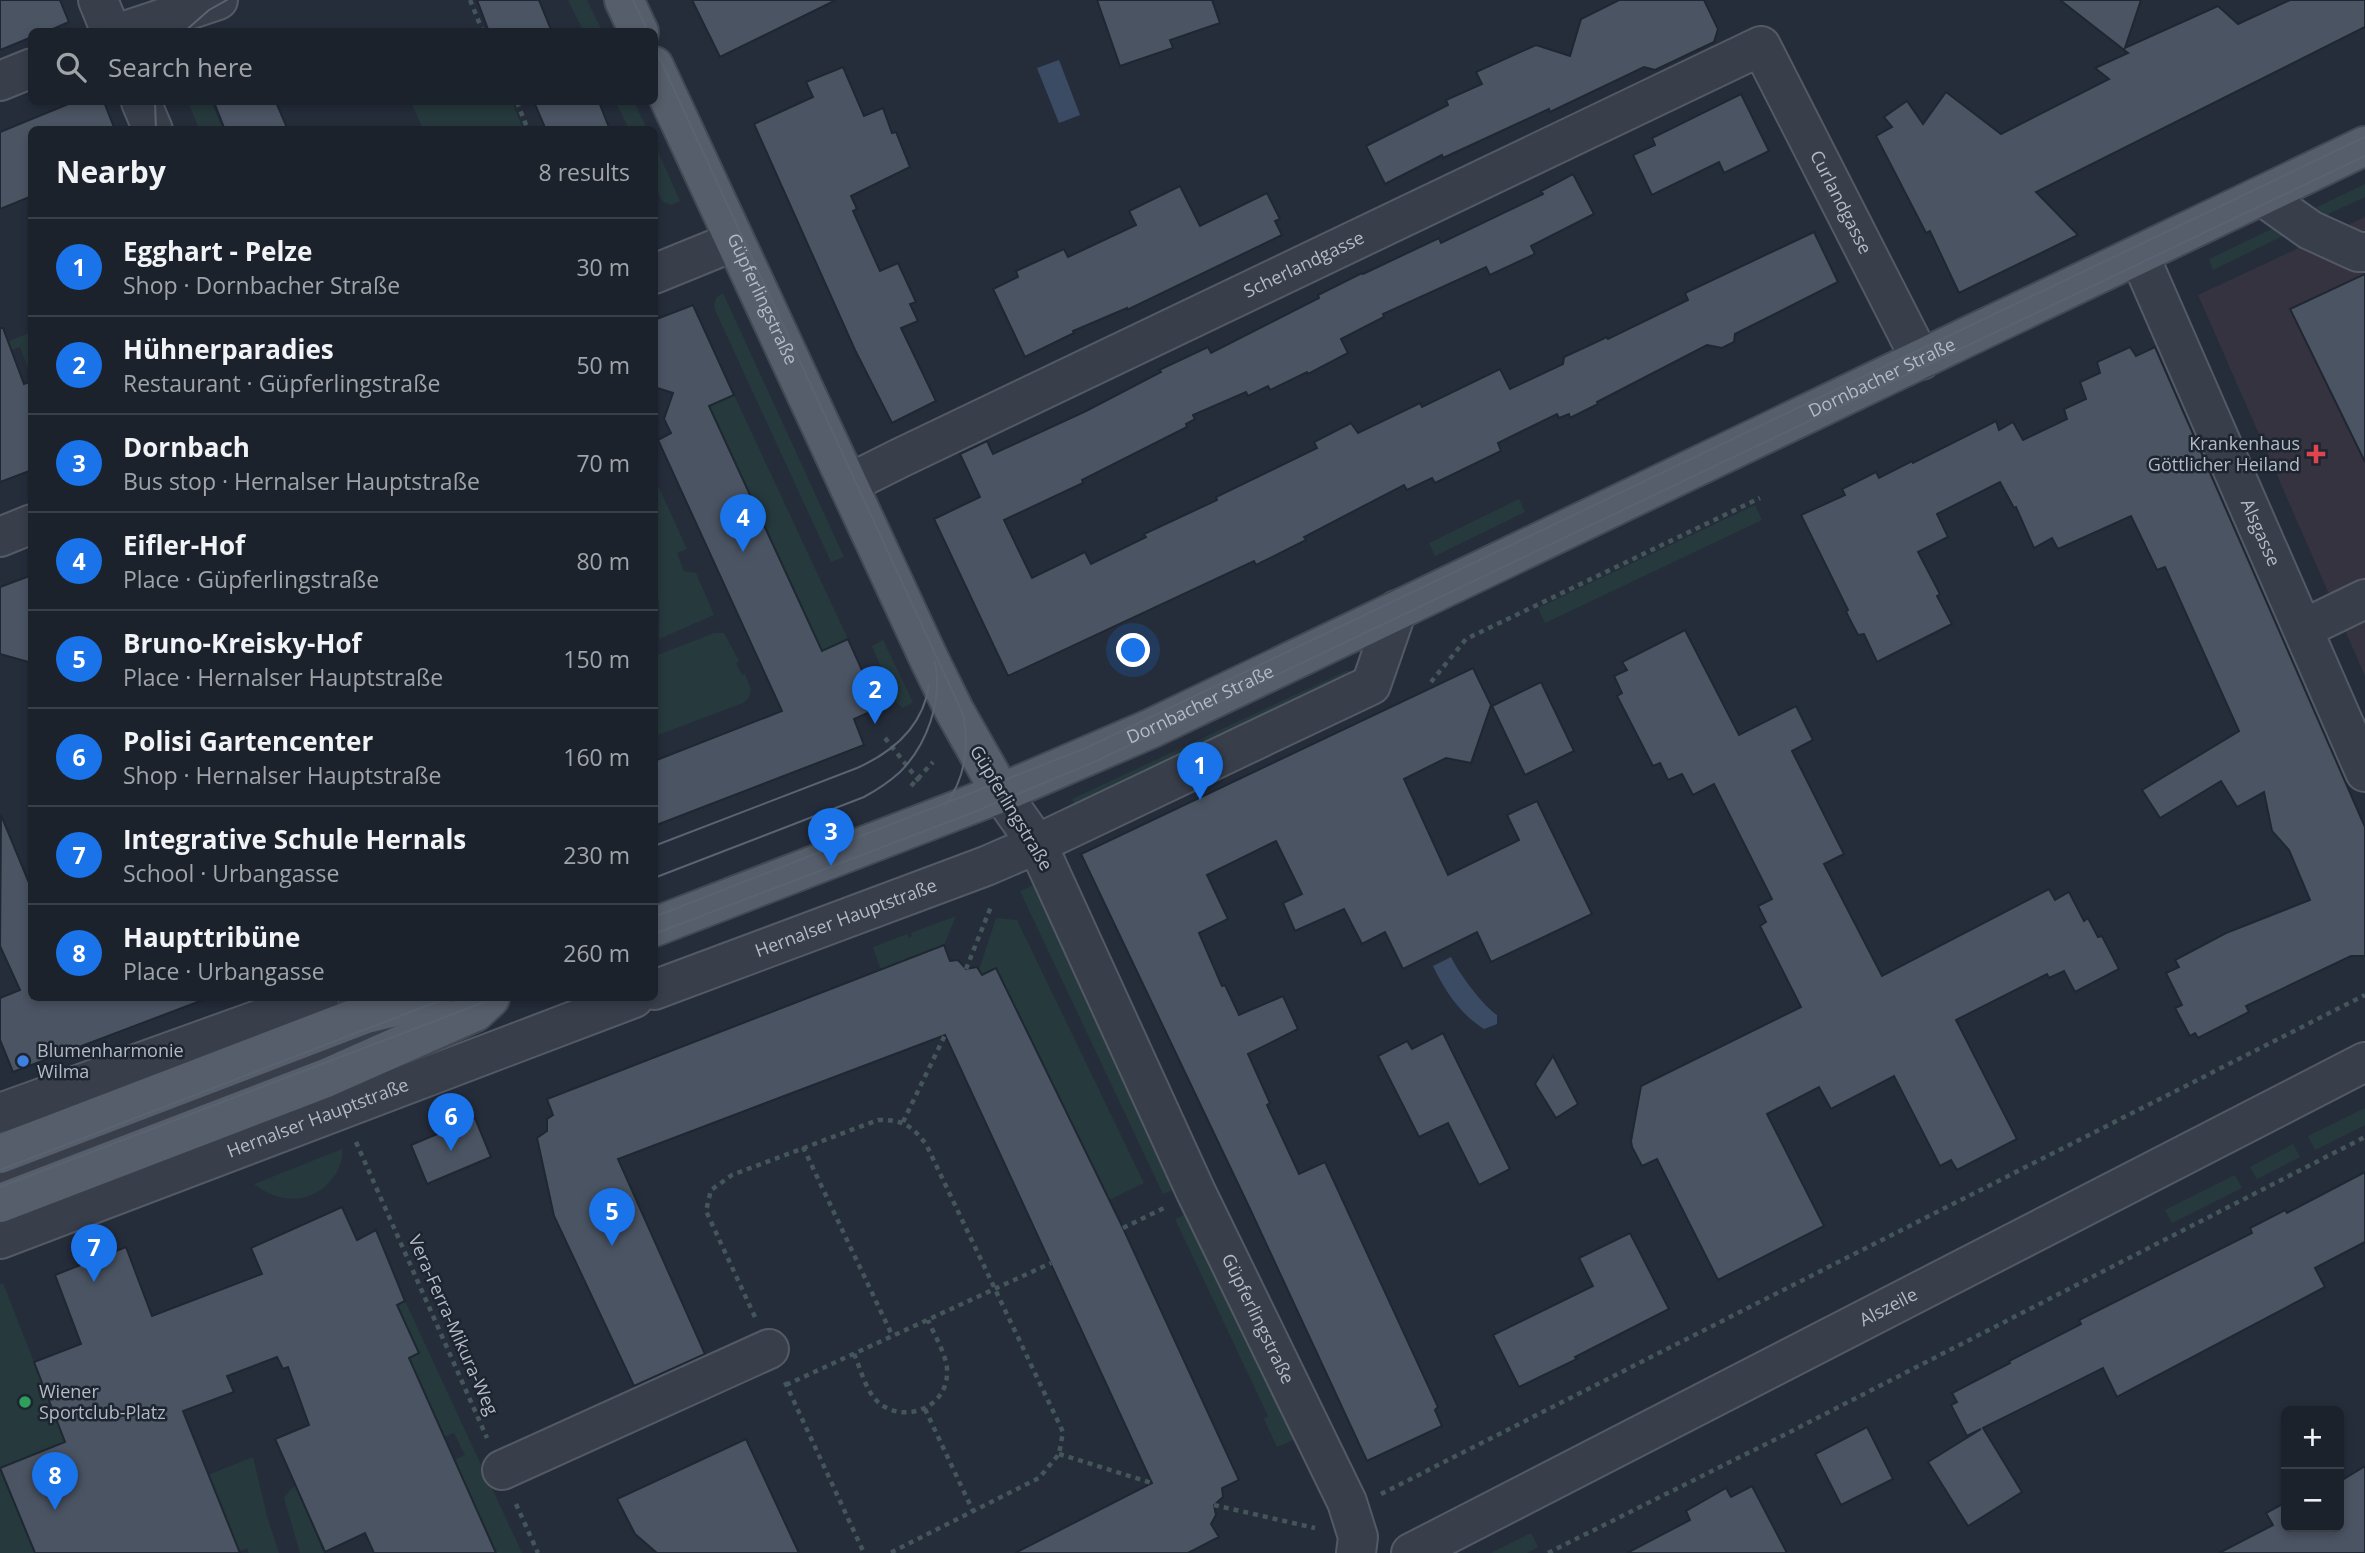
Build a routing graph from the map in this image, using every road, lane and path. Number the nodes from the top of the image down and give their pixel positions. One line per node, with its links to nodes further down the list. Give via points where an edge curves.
1 (98, 0): 5 (street)
2 (218, 0): 6 (street)
3 (470, 0): 7 (path)
4 (624, 0): 8 (main road)
5 (109, 28)
6 (134, 28)
7 (481, 28)
8 (637, 28)
9 (1761, 46): 23 (street, Curlandgasse); 24 (street, Scherlandgasse)
10 (28, 70): 12 (street)
11 (658, 75): 19 (main road, Güpferlingstraße)
12 (0, 81)
13 (142, 105): 15 (street)
14 (518, 105): 16 (path)
15 (151, 126)
16 (526, 126)
17 (2365, 146): 18 (main road, Dornbacher Straße)
18 (2262, 196): 20 (street, via 2310,230); 21 (main road, Dornbacher Straße)
19 (735, 242): 22 (street); 24 (main road, Güpferlingstraße)
20 (2365, 252)
21 (2139, 255): 23 (main road, Dornbacher Straße); 30 (street, Alsgasse)
22 (658, 272)
23 (1921, 360): 29 (main road, Dornbacher Straße)
24 (848, 484): 37 (main road, Güpferlingstraße, via 954,710)
25 (1760, 498): 31 (path, via 1466,639)
26 (28, 526): 27 (street)
27 (0, 537)
28 (2365, 599): 30 (street)
29 (1397, 610): 37 (main road, Dornbacher Straße, via 1152,728); 38 (street, via 1371,685)
30 (2302, 629): 34 (street, Alsgasse)
31 (1432, 682)
32 (885, 738): 35 (path)
33 (933, 762): 35 (path)
34 (2365, 772)
35 (918, 779): 36 (path)
36 (923, 785)
37 (1001, 793): 38 (street, Güpferlingstraße); 40 (main road)
38 (1037, 844): 42 (street, Hernalser Hauptstraße); 57 (street, Güpferlingstraße)
39 (995, 897): 41 (path)
40 (658, 925)
41 (966, 968)
42 (658, 989)
43 (2365, 995): 70 (path)
44 (311, 1001): 52 (street)
45 (420, 1001): 56 (main road, via 366,1014)
46 (469, 1001): 56 (street)
47 (487, 1001): 56 (main road, Hernalser Hauptstraße, via 475,1012 326,1078)
48 (626, 1001): 51 (street, Hernalser Hauptstraße)
49 (945, 1035): 53 (path)
50 (2365, 1062): 77 (street, Alszeile)
51 (342, 1109): 56 (street, Hernalser Hauptstraße); 68 (path, Vera-Ferra-Mikura-Weg)
52 (0, 1113)
53 (903, 1122): 55 (path, via 878,1120); 60 (path, via 926,1144)
54 (2365, 1137): 78 (path)
55 (803, 1147): 62 (path); 63 (path, via 733,1175 711,1190 705,1211)
56 (7, 1186)
57 (1196, 1192): 58 (path); 73 (street, Güpferlingstraße, via 1347,1502)
58 (1123, 1228)
59 (1051, 1263): 60 (path)
60 (995, 1288): 61 (path); 67 (path, via 1063,1432)
61 (927, 1320): 62 (path); 66 (path, via 948,1373 937,1400)
62 (892, 1335): 64 (path)
63 (769, 1349): 65 (path); 68 (street)
64 (854, 1354): 65 (path); 66 (path, via 870,1392 880,1403 909,1413)
65 (786, 1385): 75 (path)
66 (925, 1409): 72 (path)
67 (1059, 1454): 69 (path); 72 (path, via 1039,1478)
68 (502, 1470): 74 (path, Vera-Ferra-Mikura-Weg)
69 (1152, 1483)
70 (1377, 1496)
71 (1214, 1505): 73 (path)
72 (973, 1511): 76 (path)
73 (1357, 1545)
74 (538, 1553)
75 (864, 1553)
76 (890, 1553)
77 (1411, 1553)
78 (1548, 1553)

